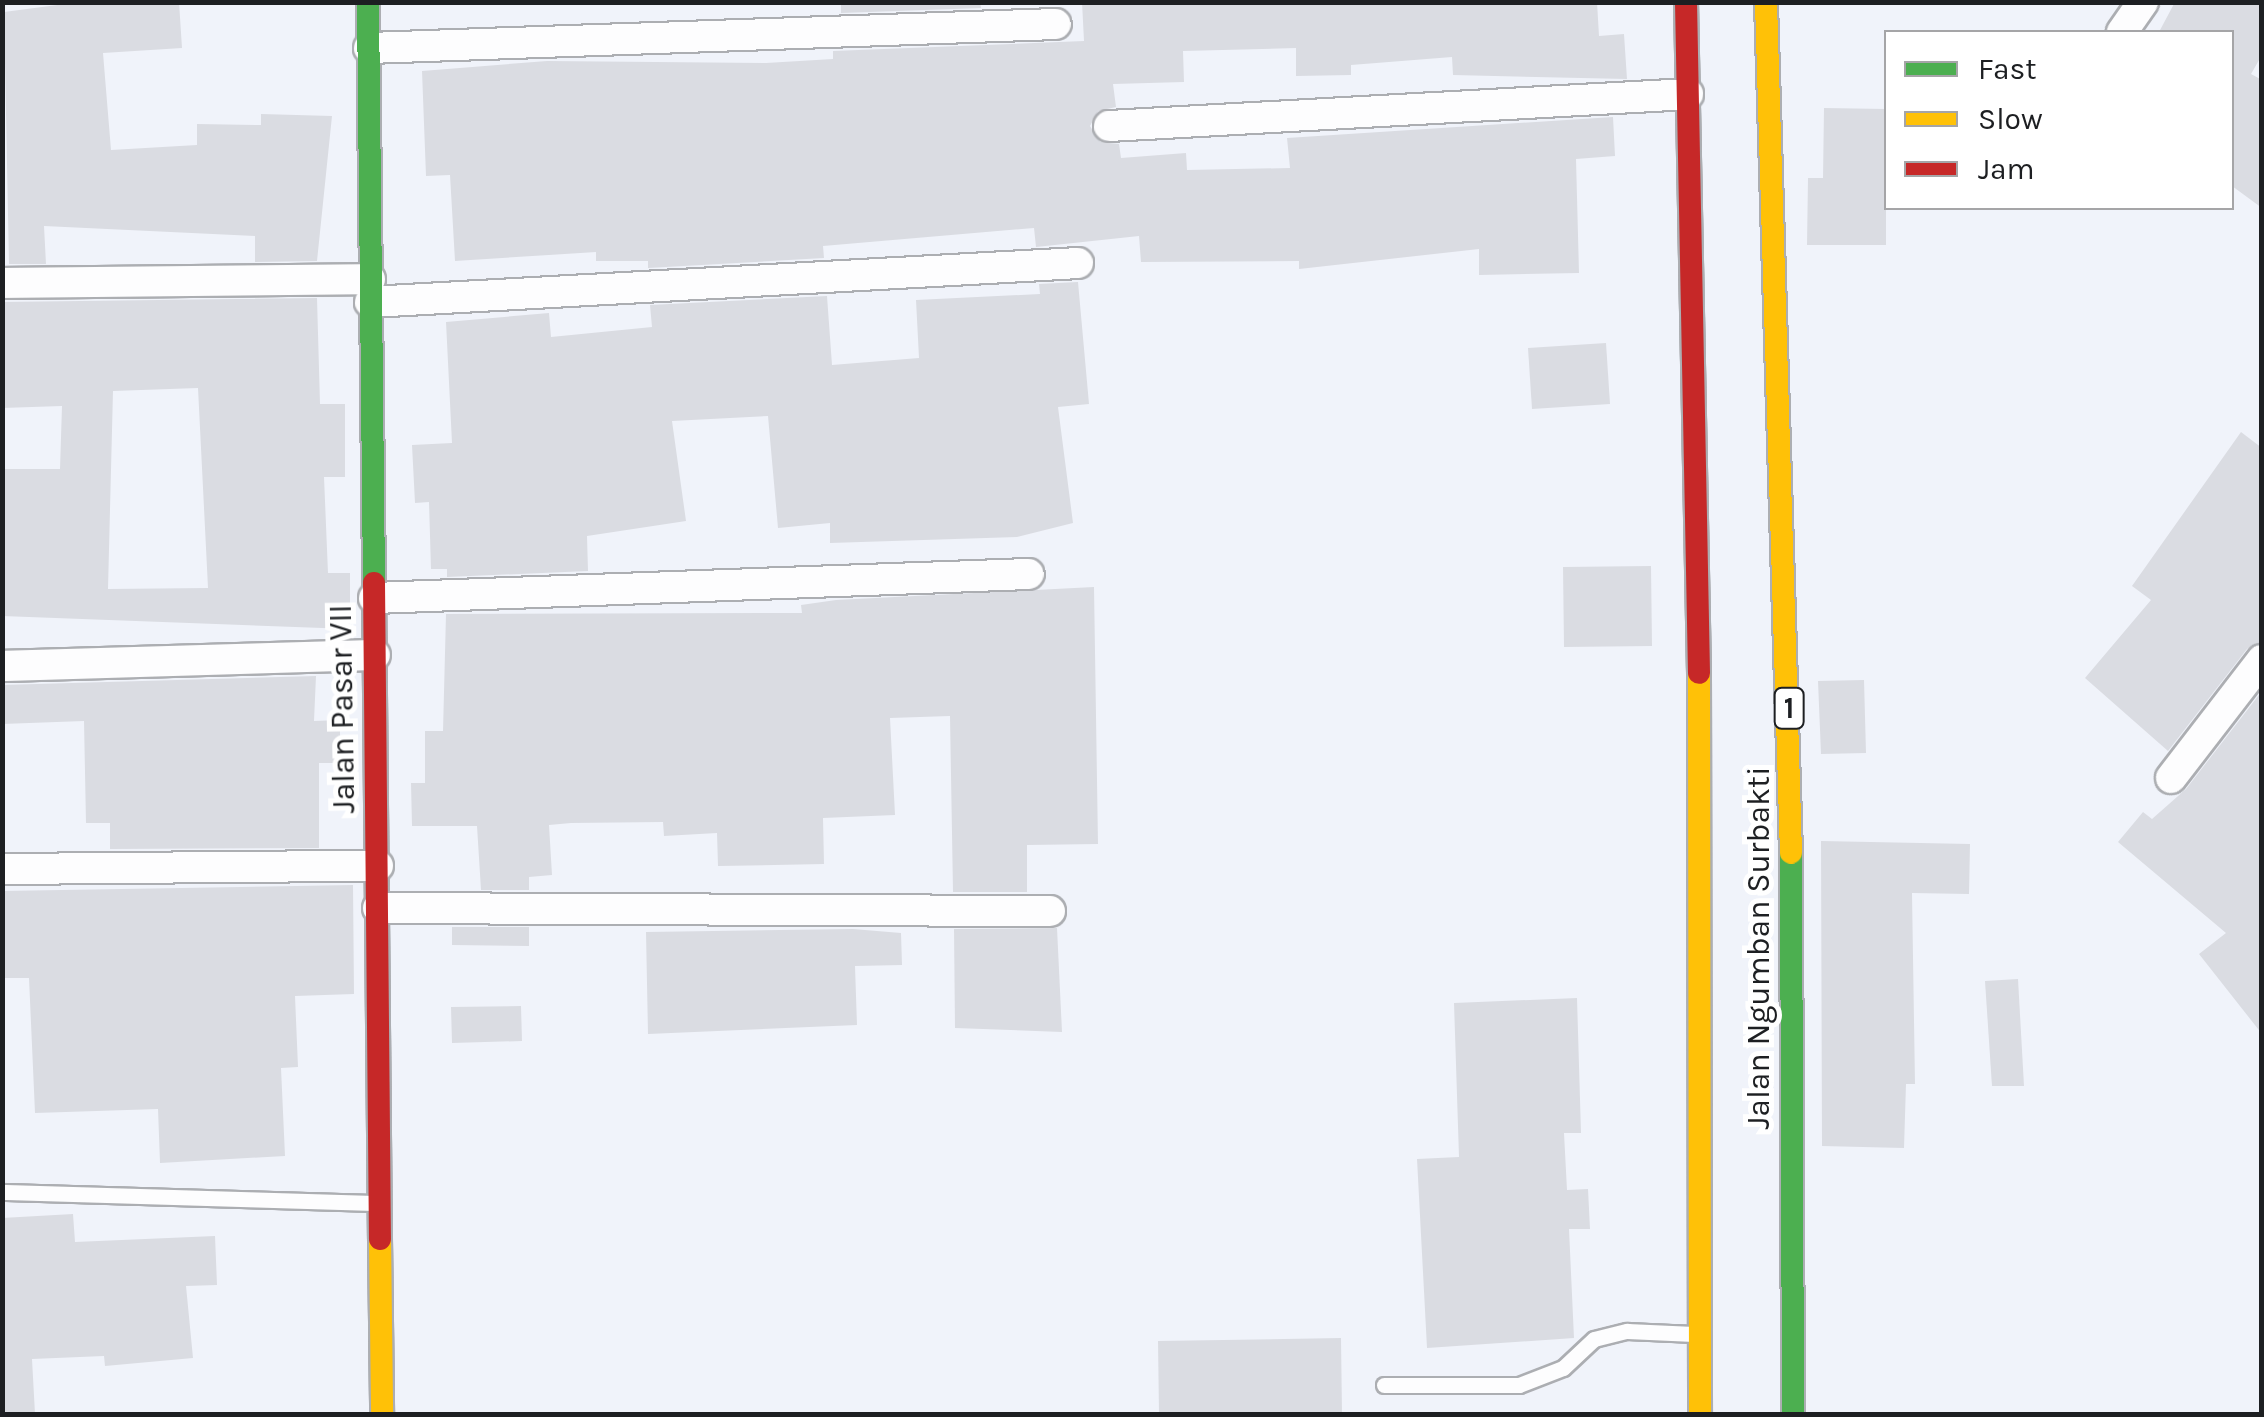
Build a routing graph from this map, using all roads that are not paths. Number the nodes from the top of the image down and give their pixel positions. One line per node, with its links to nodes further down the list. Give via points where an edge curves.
1 (368, 2): 7 (main road, Jalan Pasar VII)
2 (1686, 2): 8 (main road, Jalan Ngumban Surbakti)
3 (1766, 2): 29 (main road, Jalan Ngumban Surbakti / 1, via 1791,768)
4 (2143, 2): 6 (street)
5 (1056, 24): 7 (street)
6 (2123, 30)
7 (369, 48): 12 (main road, Jalan Pasar VII)
8 (1688, 94): 9 (street); 25 (main road, Jalan Ngumban Surbakti, via 1701,749)
9 (1110, 126)
10 (1078, 263): 12 (street)
11 (2, 282): 12 (street)
12 (370, 290): 14 (main road, Jalan Pasar VII)
13 (1029, 574): 14 (street)
14 (374, 598): 15 (main road, Jalan Pasar VII)
15 (375, 655): 17 (street); 19 (main road, Jalan Pasar VII)
16 (2262, 660): 18 (street)
17 (2, 666)
18 (2172, 778)
19 (378, 866): 20 (street); 21 (main road, Jalan Pasar VII)
20 (2, 869)
21 (378, 908): 22 (street); 24 (main road, Jalan Pasar VII)
22 (1050, 911)
23 (2, 1192): 24 (lane)
24 (375, 1203): 27 (main road, Jalan Pasar VII)
25 (1699, 1334): 26 (lane, via 1627,1331 1594,1339 1563,1368 1519,1385); 28 (main road, Jalan Ngumban Surbakti)
26 (1384, 1385)
27 (382, 1414)
28 (1700, 1414)
29 (1792, 1414)

